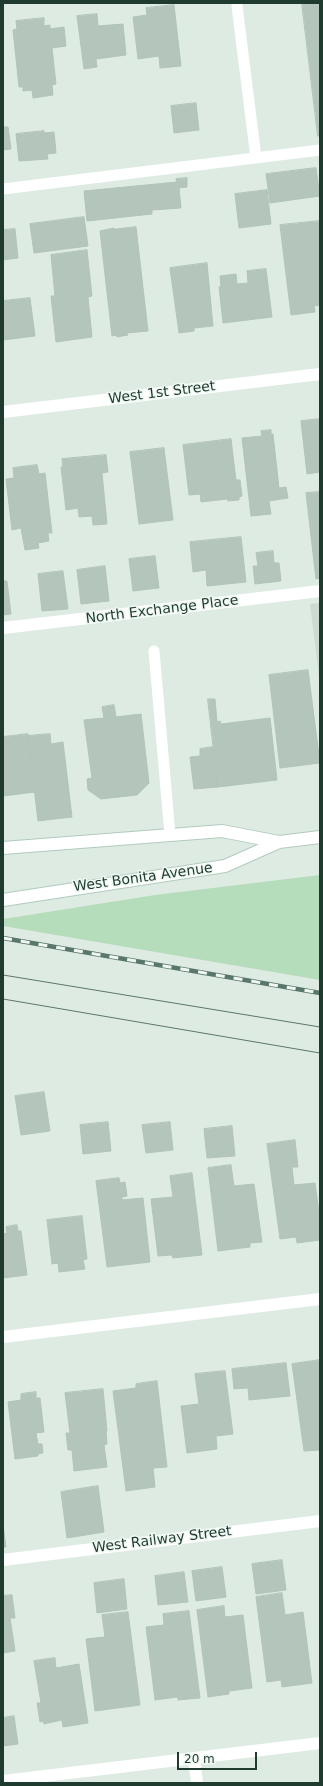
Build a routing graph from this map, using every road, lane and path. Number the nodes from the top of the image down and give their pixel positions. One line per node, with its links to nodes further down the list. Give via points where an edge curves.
1 (237, 6): 3 (lane)
2 (320, 150): 3 (lane)
3 (256, 158): 4 (lane)
4 (3, 190)
5 (320, 374): 6 (street, West 1st Street)
6 (3, 412)
7 (320, 591): 8 (street, North Exchange Place)
8 (3, 628)
9 (154, 651): 10 (lane)
10 (170, 835): 12 (street, West Bonita Avenue, via 222,831); 13 (street, West Bonita Avenue)
11 (320, 837): 12 (street, West Bonita Avenue)
12 (279, 842): 14 (street, West Bonita Avenue, via 225,866)
13 (3, 848)
14 (3, 900)
15 (320, 1299): 16 (street)
16 (3, 1337)
17 (320, 1521): 18 (street, West Railway Street)
18 (3, 1560)
19 (320, 1743): 20 (street)
20 (194, 1758): 21 (street); 22 (street)
21 (3, 1781)
22 (197, 1783)

